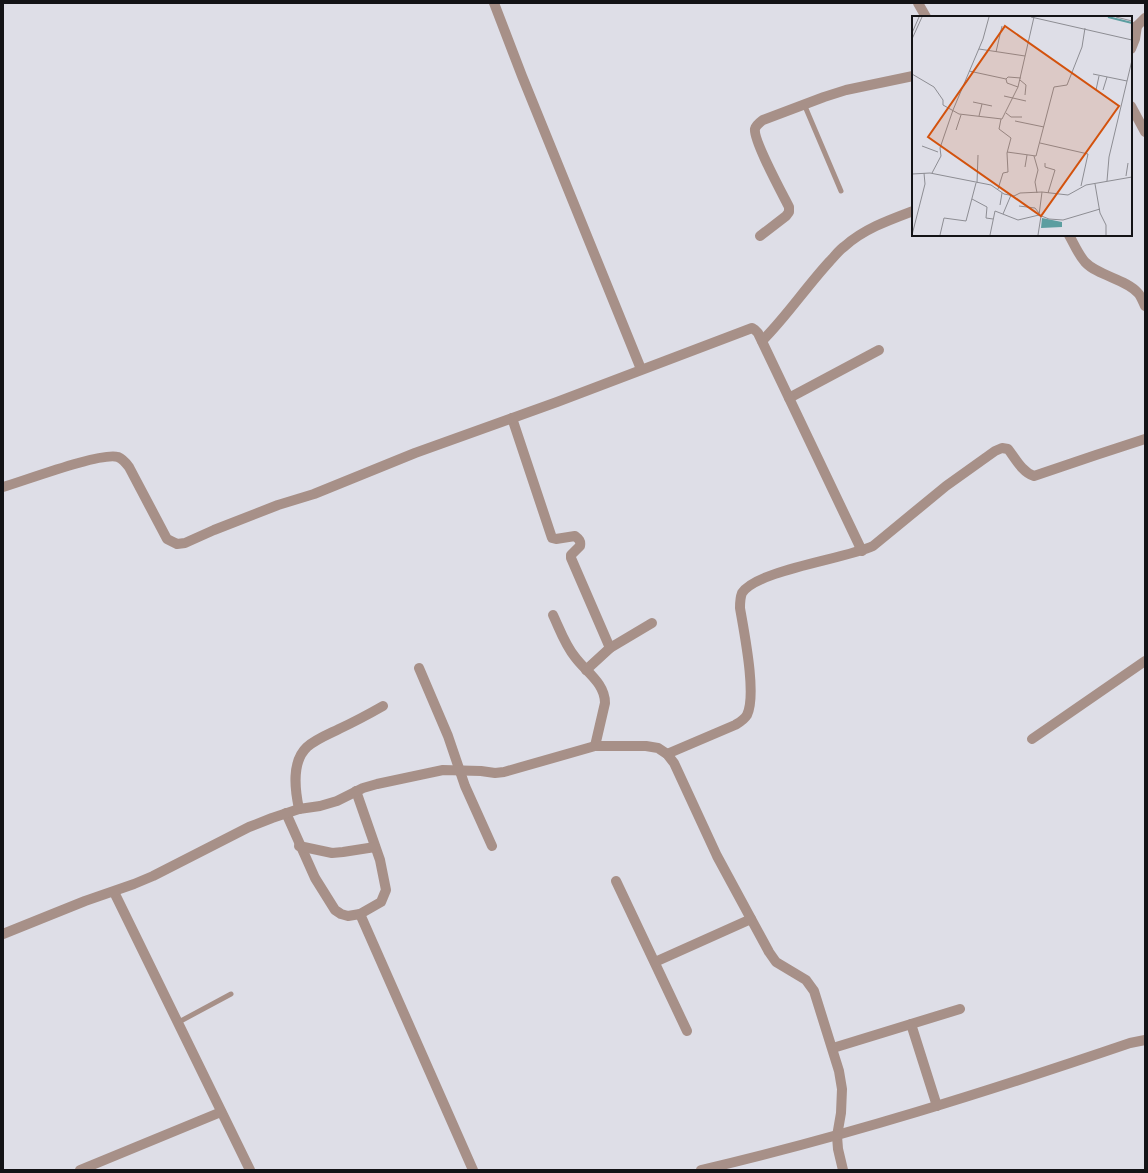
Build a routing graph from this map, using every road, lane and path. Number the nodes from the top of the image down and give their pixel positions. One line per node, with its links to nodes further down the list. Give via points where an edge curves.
1 (494, 3): 17 (street)
2 (918, 3): 3 (street)
3 (925, 16)
4 (1140, 23): 5 (street)
5 (1132, 46)
6 (912, 76): 7 (street, via 846,90)
7 (804, 104): 10 (lane); 12 (street, via 763,120 757,124 755,130 766,160 789,207 786,216)
8 (1132, 108): 9 (street)
9 (1145, 132)
10 (841, 191)
11 (912, 211): 15 (street, via 864,232 844,246)
12 (760, 236)
13 (1070, 236): 14 (street, via 1084,261 1126,284 1138,293)
14 (1145, 306)
15 (762, 341): 17 (street, via 752,328); 18 (street)
16 (879, 350): 18 (street)
17 (641, 369): 19 (street)
18 (789, 398): 22 (street)
19 (512, 418): 21 (street, via 177,544 167,539 129,467 118,457 105,456); 25 (street, via 552,538 575,536 581,542 571,558)
20 (1145, 439): 22 (street, via 1034,476 1024,470 1008,449 1002,448 946,486 873,546)
21 (3, 487)
22 (862, 551): 32 (street, via 770,576 742,593 740,608 749,664 750,702 747,715 736,725)
23 (553, 616): 28 (street, via 568,646)
24 (652, 623): 25 (street)
25 (610, 648): 28 (street)
26 (1145, 661): 30 (street)
27 (419, 668): 33 (street)
28 (586, 670): 31 (street, via 602,688 605,696)
29 (383, 706): 35 (street, via 320,738 307,748 298,766 295,781)
30 (1032, 739)
31 (595, 746): 32 (street, via 646,746 658,748); 33 (street, via 504,772)
32 (666, 754): 43 (street, via 674,763)
33 (460, 770): 34 (street, via 443,770); 38 (street)
34 (356, 791): 35 (street, via 337,801); 39 (street)
35 (299, 809): 36 (street)
36 (286, 813): 37 (street); 41 (street, via 249,827 153,876)
37 (299, 846): 39 (street, via 332,853); 42 (street, via 335,910 348,916)
38 (492, 846)
39 (375, 847): 42 (street, via 386,890 381,902)
40 (616, 881): 45 (street)
41 (114, 892): 44 (street); 48 (street)
42 (360, 914): 58 (street)
43 (750, 919): 45 (street); 52 (street, via 776,962 806,980 814,991)
44 (3, 934)
45 (655, 962): 50 (street)
46 (231, 994): 48 (lane)
47 (960, 1009): 49 (street)
48 (177, 1023): 54 (street)
49 (911, 1024): 52 (street); 53 (street)
50 (687, 1031)
51 (1145, 1040): 53 (street)
52 (833, 1048): 55 (street, via 842,1089)
53 (937, 1106): 55 (street)
54 (221, 1112): 56 (street); 57 (street)
55 (837, 1136): 59 (street); 60 (street)
56 (80, 1170)
57 (250, 1170)
58 (473, 1170)
59 (702, 1170)
60 (843, 1170)

